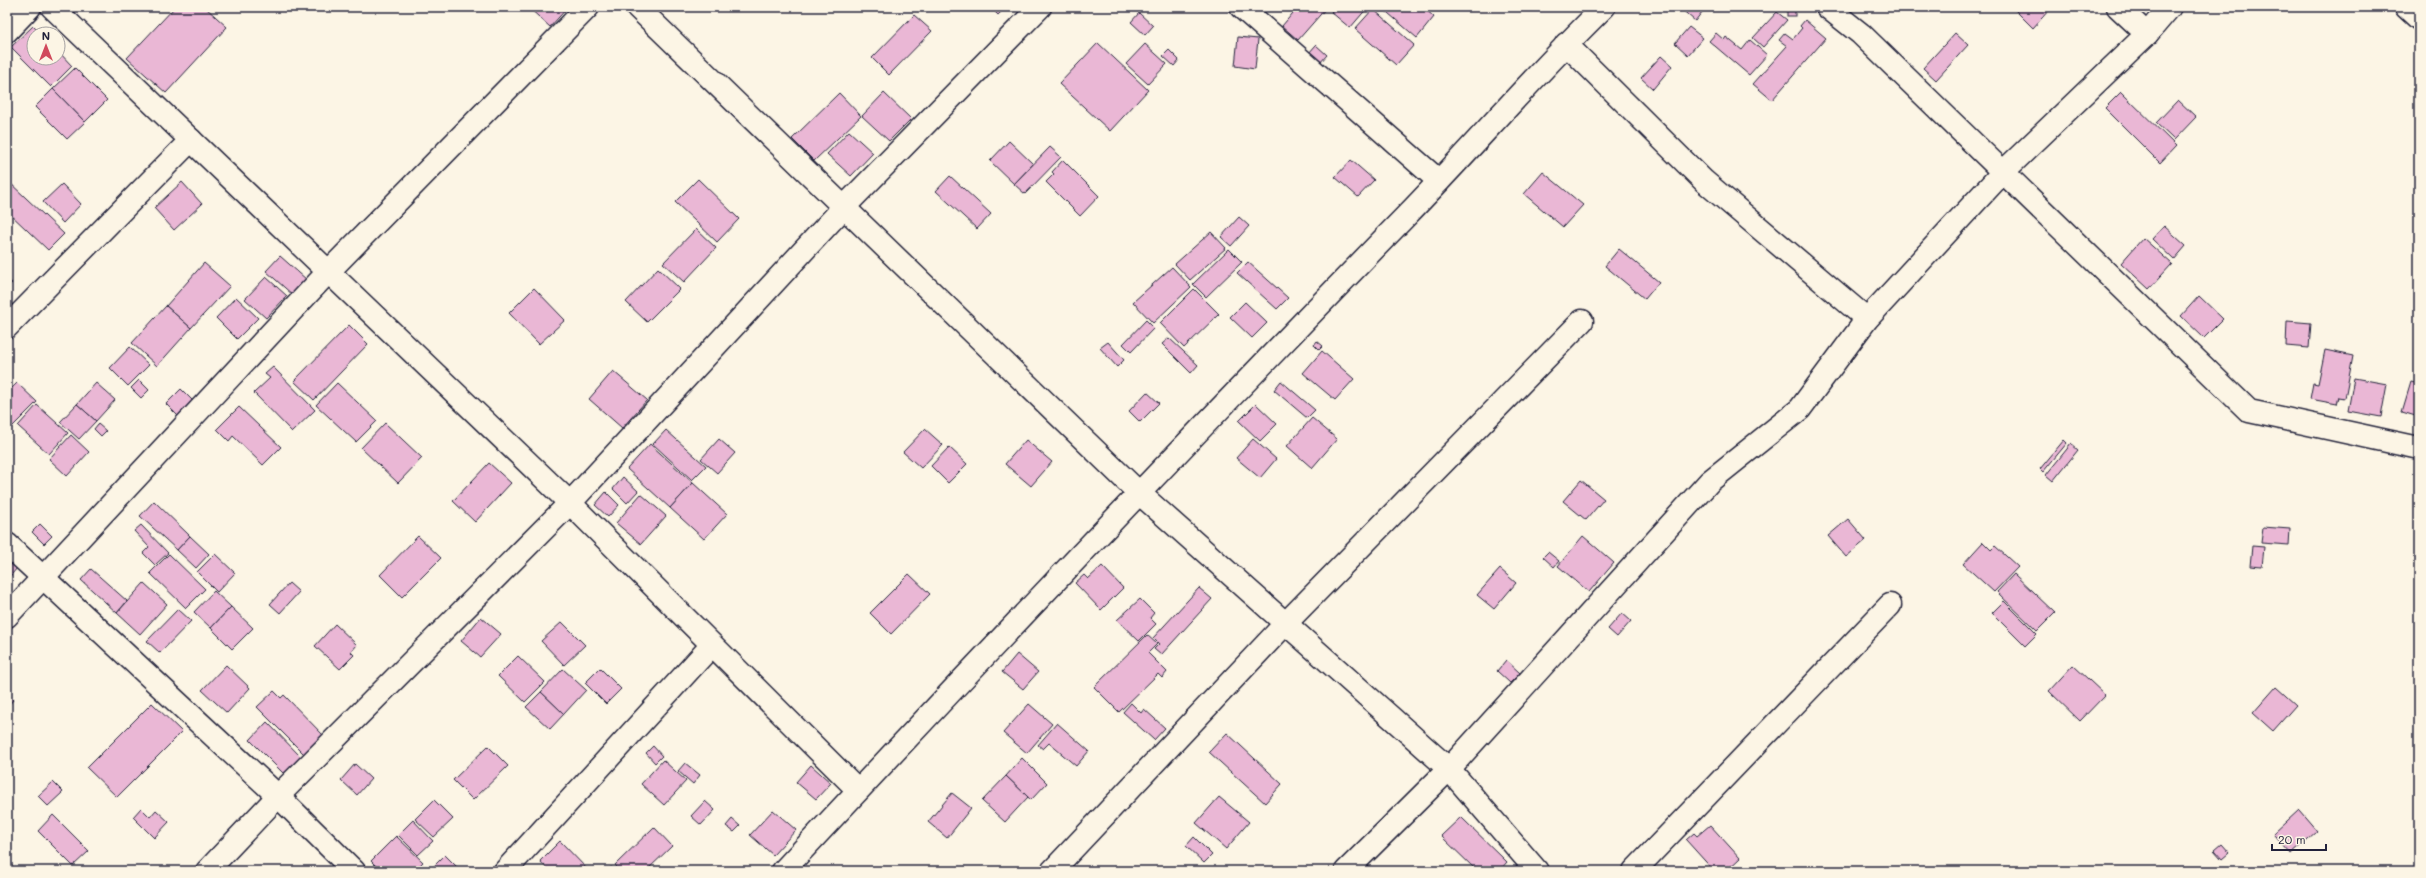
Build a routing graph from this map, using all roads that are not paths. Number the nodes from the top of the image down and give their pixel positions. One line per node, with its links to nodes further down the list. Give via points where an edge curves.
1 (30, 7): 13 (street)
2 (52, 7): 16 (street)
3 (588, 7): 20 (street)
4 (637, 7): 19 (street)
5 (1040, 7): 19 (street)
6 (1241, 7): 18 (street)
7 (1604, 7): 15 (street)
8 (1827, 7): 17 (street, via 1861,34)
9 (2118, 7): 14 (street)
10 (2170, 7): 14 (street)
11 (2406, 7): 12 (street)
12 (2419, 19)
13 (7, 31)
14 (2147, 34): 17 (street)
15 (1566, 44): 18 (street); 21 (street, via 1704,181)
16 (191, 140): 20 (street); 23 (street)
17 (2003, 172): 21 (street); 24 (street, via 2249,411)
18 (1439, 181): 25 (street)
19 (844, 207): 25 (street); 26 (street)
20 (328, 272): 26 (street); 28 (street)
21 (1867, 319): 33 (street, via 1800,409 1710,481)
22 (1582, 321): 31 (street)
23 (7, 326)
24 (2419, 448)
25 (1138, 492): 31 (street); 34 (street)
26 (570, 503): 32 (street); 35 (street)
27 (7, 544): 28 (street)
28 (43, 578): 30 (street); 35 (street)
29 (1890, 605): 43 (street)
30 (7, 616)
31 (1286, 623): 33 (street); 40 (street)
32 (712, 645): 34 (street); 38 (street)
33 (1449, 769): 41 (street); 42 (street)
34 (858, 790): 39 (street)
35 (278, 796): 36 (street); 37 (street)
36 (207, 871)
37 (354, 871)
38 (505, 871)
39 (783, 871)
40 (1052, 871)
41 (1346, 871)
42 (1537, 871)
43 (1634, 871)

